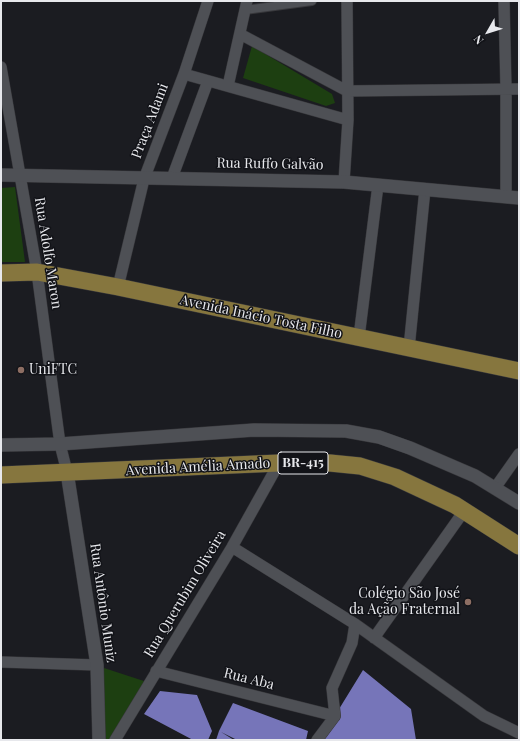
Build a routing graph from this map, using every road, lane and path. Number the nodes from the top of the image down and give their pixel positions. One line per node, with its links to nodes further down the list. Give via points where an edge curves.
1 (208, 1): 8 (street, Praça Adami)
2 (312, 1): 5 (street)
3 (347, 1): 13 (street)
4 (504, 1): 11 (street)
5 (246, 6): 6 (street)
6 (240, 34): 10 (street); 13 (street)
7 (1, 67): 16 (street, Rua Adolfo Maron)
8 (184, 74): 9 (street, Praça Adami); 18 (street, Praça Adami)
9 (208, 81): 10 (street, Praça Adami); 17 (street)
10 (228, 86): 14 (street, Praça Adami)
11 (506, 89): 12 (street); 13 (street); 22 (street)
12 (519, 89)
13 (347, 91): 14 (street)
14 (348, 120): 19 (street)
15 (1, 176): 16 (street, Rua Ruffo Galvão)
16 (20, 176): 18 (street, Rua Ruffo Galvão); 24 (street, Rua Adolfo Maron)
17 (172, 178): 18 (street, Rua Ruffo Galvão); 19 (street, Rua Ruffo Galvão)
18 (144, 179): 26 (street, Praça Adami)
19 (344, 182): 20 (street, Rua Ruffo Galvão)
20 (378, 185): 21 (street, Rua Ruffo Galvão); 27 (street)
21 (425, 189): 22 (street, Rua Ruffo Galvão); 28 (street)
22 (506, 197): 23 (street, Rua Ruffo Galvão)
23 (519, 198)
24 (37, 272): 25 (main road, Avenida Inácio Tosta Filho); 26 (main road, Avenida Inácio Tosta Filho); 30 (street, Rua Adolfo Maron)
25 (1, 273)
26 (118, 287): 27 (main road, Avenida Inácio Tosta Filho)
27 (359, 337): 28 (main road, Avenida Inácio Tosta Filho)
28 (409, 348): 29 (main road, Avenida Inácio Tosta Filho)
29 (519, 371)
30 (60, 444): 31 (street); 34 (street, Rua Adolfo Maron); 36 (street, via 254,430 346,431 379,437 410,448 475,476)
31 (1, 445)
32 (519, 454): 36 (street)
33 (279, 463): 34 (main road, Avenida Amélia Amado / BR-415); 38 (main road, Avenida Amélia Amado / BR-415, via 360,466 395,477); 40 (street, Rua Querubim Oliveira)
34 (67, 472): 35 (main road, Avenida Amélia Amado / BR-415); 44 (street, Rua Antônio Muniz)
35 (1, 474)
36 (495, 488): 37 (street)
37 (519, 503)
38 (464, 511): 39 (main road, Avenida Amélia Amado / BR-415); 42 (street)
39 (519, 546)
40 (232, 547): 41 (street); 45 (street, Rua Querubim Oliveira)
41 (355, 624): 42 (street); 46 (street, via 350,650 332,688)
42 (374, 638): 47 (street, via 460,701)
43 (1, 662): 44 (street)
44 (97, 666): 48 (street, Rua Antônio Muniz)
45 (156, 671): 46 (street, Rua Aba); 49 (street, Rua Querubim Oliveira)
46 (334, 716): 50 (street)
47 (519, 733)
48 (99, 740)
49 (115, 740)
50 (318, 740)

